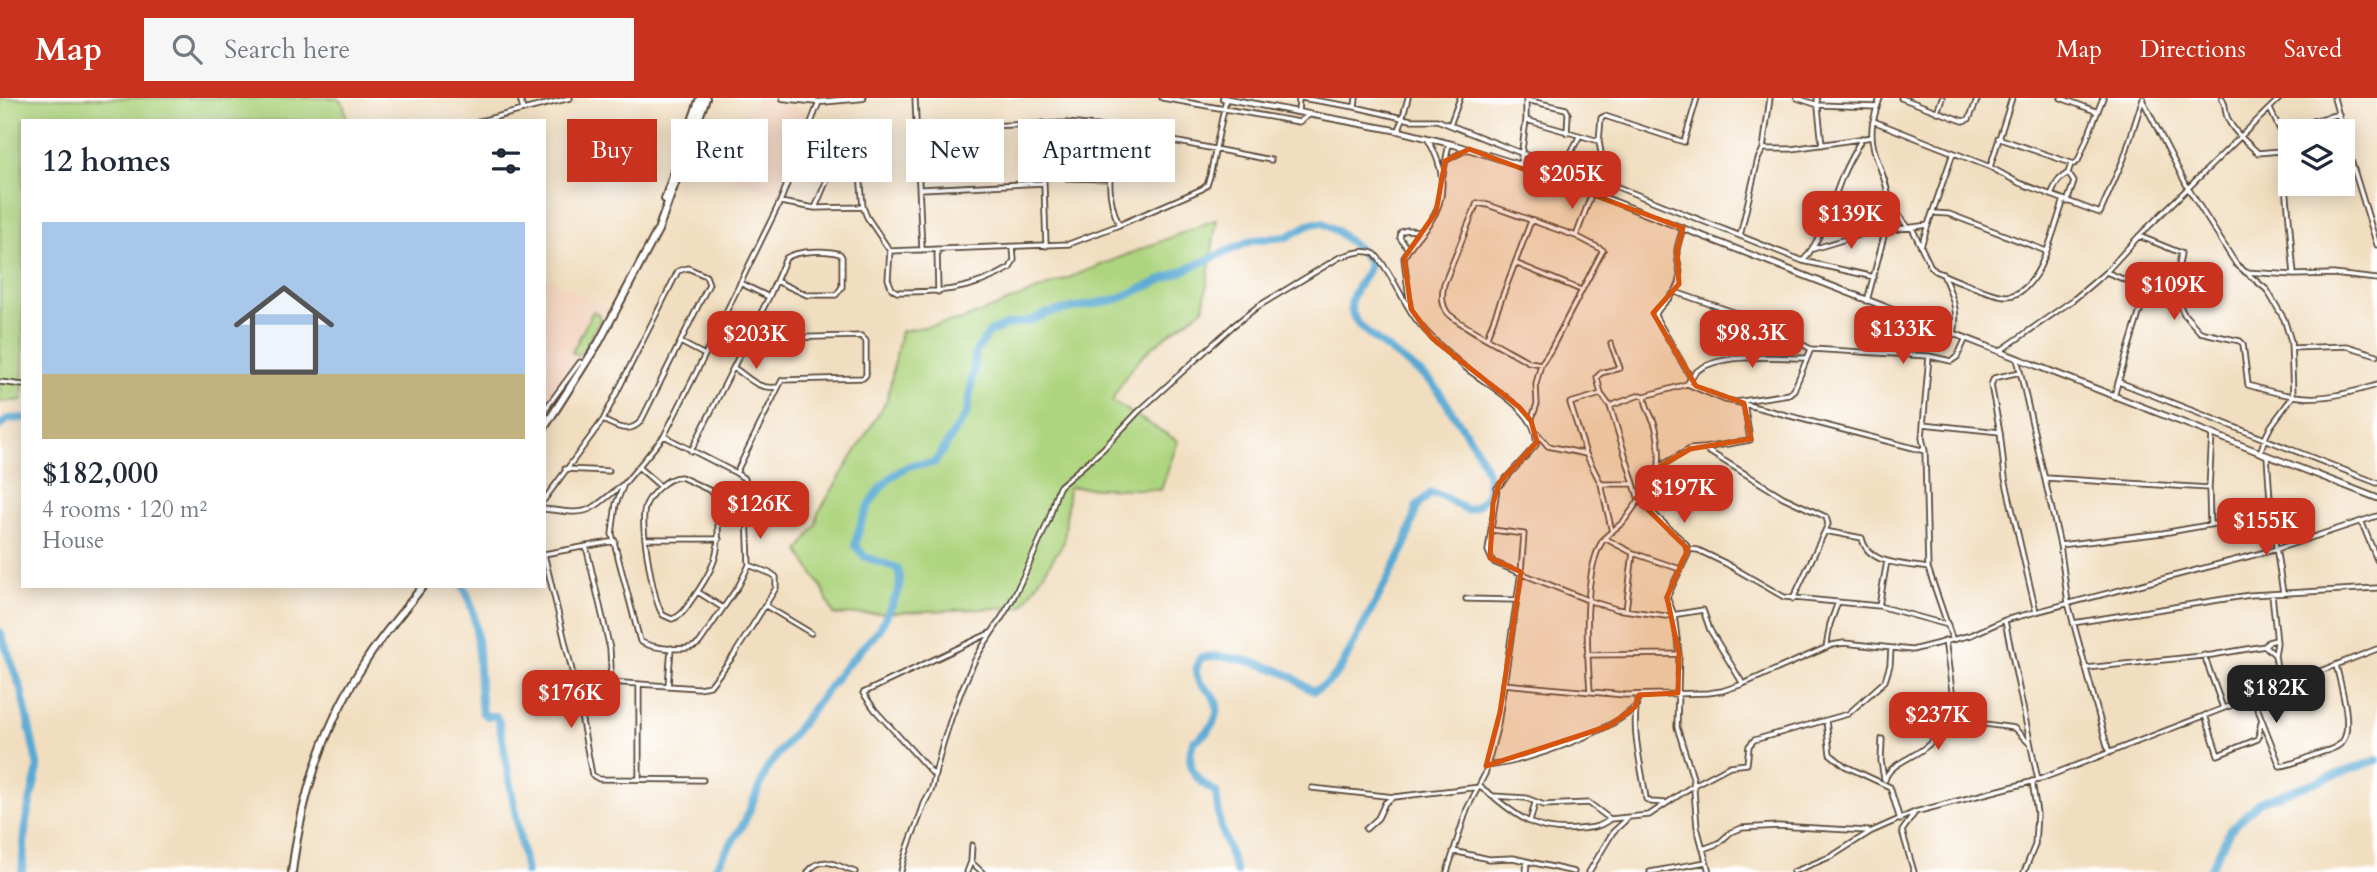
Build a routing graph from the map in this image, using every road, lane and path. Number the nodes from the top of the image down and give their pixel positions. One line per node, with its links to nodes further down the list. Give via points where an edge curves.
1 (520, 98): 38 (street)
2 (570, 98): 38 (street)
3 (700, 98): 109 (highway)
4 (706, 98): 109 (highway)
5 (783, 98): 32 (street)
6 (862, 98): 32 (street)
7 (915, 98): 47 (street)
8 (1162, 98): 39 (street)
9 (1225, 98): 30 (street); 39 (street)
10 (1300, 98): 35 (street); 40 (street)
11 (1356, 98): 35 (street)
12 (1408, 98): 45 (street)
13 (1460, 98): 52 (street)
14 (1697, 98): 62 (street, via 1684,142 1605,116)
15 (1770, 98): 67 (street)
16 (1797, 98): 34 (street)
17 (1817, 98): 34 (street)
18 (1849, 98): 33 (street)
19 (1880, 98): 36 (street)
20 (1901, 98): 41 (street)
21 (1941, 98): 41 (street)
22 (1978, 98): 41 (street, via 1969,119 1957,120)
23 (2012, 98): 61 (street)
24 (2061, 98): 42 (street)
25 (2103, 98): 42 (street)
26 (2221, 98): 58 (street, via 2228,120)
27 (2280, 98): 37 (street)
28 (2334, 98): 44 (street)
29 (1526, 99): 50 (street); 55 (street, via 1566,109)
30 (1243, 100): 40 (street)
31 (2143, 100): 88 (street); 93 (street, via 2100,213)
32 (819, 103): 94 (street)
33 (1850, 104): 34 (street); 36 (street)
34 (1818, 105): 65 (street)
35 (1355, 107): 45 (street)
36 (1877, 107): 51 (street)
37 (2270, 108): 53 (street); 58 (street)
38 (523, 110): 46 (street)
39 (1224, 110): 43 (street, via 1299,122); 68 (street)
40 (1298, 112): 43 (street)
41 (1937, 112)
42 (2098, 112): 74 (street, via 2078,161)
43 (1310, 114): 54 (street)
44 (2339, 114): 48 (street); 49 (street)
45 (1401, 118): 52 (street); 54 (street)
46 (488, 119)
47 (917, 119)
48 (2320, 119)
49 (2340, 119)
50 (1526, 120): 55 (street); 70 (street)
51 (1873, 121): 57 (street); 71 (street)
52 (1450, 125): 70 (street)
53 (2278, 126)
54 (1399, 131): 59 (street)
55 (1567, 133): 56 (street)
56 (1579, 137): 62 (street); 77 (street)
57 (1872, 137): 60 (street); 95 (street)
58 (2241, 137): 69 (street, via 2258,153); 88 (street)
59 (1427, 138): 64 (street); 79 (street)
60 (1862, 138): 65 (street); 116 (street)
61 (1998, 138): 74 (street); 76 (street)
62 (1599, 141): 87 (street)
63 (1175, 143): 68 (street)
64 (1449, 143): 66 (street); 73 (street)
65 (1822, 145): 67 (street)
66 (1469, 149): 73 (street); 75 (street)
67 (1763, 149): 107 (street)
68 (1215, 151): 72 (street); 100 (street, via 1209,181 1202,189)
69 (2278, 151)
70 (1521, 153): 75 (street); 77 (street)
71 (1953, 153): 76 (street); 98 (street)
72 (1271, 160)
73 (1445, 161): 79 (street)
74 (2071, 164): 78 (street)
75 (1520, 166): 81 (street)
76 (1990, 167): 91 (street)
77 (1564, 169): 81 (street); 87 (street)
78 (2068, 173): 91 (street, via 2060,177); 93 (street, via 2074,181)
79 (1443, 177): 104 (street, via 1439,206)
80 (2355, 177): 110 (street)
81 (1557, 180): 90 (street)
82 (826, 182): 97 (street)
83 (861, 182): 96 (street)
84 (921, 182): 89 (street)
85 (1108, 182): 100 (street)
86 (1044, 183): 89 (street); 111 (street)
87 (1610, 184): 107 (street)
88 (2188, 188): 108 (street); 122 (street)
89 (921, 189): 117 (street)
90 (1592, 193): 102 (street); 106 (street)
91 (2051, 195): 93 (street)
92 (2288, 196): 125 (street)
93 (2065, 201): 119 (street)
94 (780, 202): 97 (street); 129 (street)
95 (1891, 204): 103 (street); 105 (street)
96 (863, 207): 97 (street); 118 (street)
97 (815, 208)
98 (1934, 213): 101 (street); 119 (street, via 1949,214)
99 (1531, 221): 106 (street); 121 (street); 138 (street, via 1477,204 1444,284 1441,297 1447,313)
100 (1119, 225): 111 (street, via 1069,244)
101 (1928, 225): 103 (street); 112 (street)
102 (1683, 228): 132 (street); 134 (street)
103 (1910, 228): 105 (street); 112 (street)
104 (1423, 230): 114 (street); 114 (street, via 1401,232)
105 (1886, 232): 116 (street); 126 (street)
106 (1576, 236): 130 (street, via 1603,250)
107 (1740, 236): 120 (street)
108 (2139, 236): 123 (street); 164 (street, via 2181,253 2175,297 2200,332 2243,344 2248,385)
109 (651, 240): 151 (highway)
110 (2377, 245)
111 (1046, 246): 113 (street)
112 (1922, 246): 124 (street, via 1930,265)
113 (1013, 248): 115 (street); 131 (street, via 1012,264 1000,274)
114 (1408, 248): 135 (street, via 1403,260)
115 (937, 249): 117 (street); 131 (street)
116 (1813, 249): 120 (street)
117 (922, 250): 118 (street)
118 (890, 251): 131 (street, via 892,289)
119 (2046, 251): 124 (street, via 2028,286 2006,296)
120 (1803, 261): 126 (street)
121 (1515, 263): 130 (street); 138 (street)
122 (2243, 271): 125 (street); 142 (street, via 2277,304)
123 (2106, 272): 144 (street); 156 (street, via 2146,291)
124 (1943, 274): 137 (street, via 1955,304)
125 (2294, 275): 127 (street)
126 (1874, 277): 134 (street)
127 (2377, 279)
128 (776, 281): 128 (street, via 788,255 835,253 842,257 842,287 836,295 807,296); 133 (street)
129 (740, 283): 133 (street); 145 (street)
130 (1581, 290): 150 (street)
131 (938, 292)
132 (1675, 292): 143 (street, via 1754,319); 154 (street, via 1655,316)
133 (769, 297): 136 (street)
134 (1867, 301): 137 (street)
135 (1411, 309): 170 (street, via 1432,338); 244 (street, via 1378,257 1366,251 1340,257 1251,312 1060,486 1037,549)
136 (752, 332): 152 (street); 160 (street, via 773,338 856,336 866,341 863,378 786,378)
137 (1954, 334): 139 (street)
138 (1487, 337): 150 (street, via 1529,362)
139 (1966, 338): 144 (street); 147 (street, via 1955,360)
140 (682, 343): 145 (street); 169 (street, via 637,426 624,429); 169 (street, via 709,284 706,276 683,268 675,275)
141 (1611, 344): 161 (street, via 1620,368 1597,377)
142 (2292, 348): 146 (street, via 2347,346); 164 (street)
143 (1811, 349): 147 (street); 148 (street)
144 (2000, 351): 149 (street)
145 (705, 355): 176 (street)
146 (2377, 355)
147 (1929, 356): 171 (street)
148 (1806, 358): 154 (street, via 1727,360 1695,371); 165 (street, via 1789,394)
149 (2017, 358): 153 (street); 163 (street)
150 (1541, 364): 170 (street)
151 (586, 366): 168 (street, via 580,362); 172 (highway)
152 (733, 368): 160 (street, via 760,387); 180 (street)
153 (2020, 372): 174 (street, via 1992,381); 189 (street)
154 (1691, 377): 157 (street)
155 (0, 382): 158 (street)
156 (2119, 382): 163 (street); 177 (street)
157 (1686, 384): 162 (street); 165 (street)
158 (21, 385)
159 (2377, 385): 164 (street, via 2326,398)
160 (778, 387): 188 (street)
161 (1601, 394): 167 (street); 182 (street, via 1570,403)
162 (1645, 396): 167 (street); 185 (street, via 1655,425)
163 (2114, 396): 175 (street)
164 (2293, 396): 177 (street)
165 (1736, 402): 166 (street)
166 (1744, 403): 178 (street, via 1751,440); 179 (street)
167 (1610, 406): 193 (street)
168 (546, 408)
169 (603, 420): 186 (street)
170 (1531, 421): 173 (street)
171 (1923, 424): 174 (street); 179 (street)
172 (546, 425)
173 (1535, 430): 182 (street, via 1548,446); 204 (street, via 1536,445 1497,488)
174 (2000, 432): 239 (street, via 2005,478)
175 (2213, 434): 181 (street); 195 (street)
176 (664, 436): 180 (street); 184 (street)
177 (2264, 438): 181 (street); 190 (street)
178 (1703, 448): 185 (street, via 1690,449); 205 (street, via 1783,497 1826,517)
179 (1925, 451): 221 (street)
180 (691, 452): 188 (street)
181 (2260, 453): 183 (street)
182 (1586, 454): 192 (street)
183 (2267, 456): 197 (street); 200 (street)
184 (638, 467): 191 (street); 194 (street)
185 (1659, 467): 198 (street)
186 (565, 469): 187 (street); 196 (street)
187 (609, 471)
188 (736, 473): 220 (street, via 746,486)
189 (2046, 478): 195 (street); 211 (street)
190 (2377, 483)
191 (624, 484): 199 (street, via 584,512); 210 (street, via 613,512)
192 (1601, 484): 193 (street); 206 (street)
193 (1634, 484): 198 (street)
194 (660, 486): 208 (street, via 644,512); 209 (street, via 668,478 681,477 714,494)
195 (2209, 488): 203 (street)
196 (546, 497)
197 (2377, 498)
198 (1639, 500): 206 (street); 214 (street)
199 (546, 509)
200 (2271, 514): 203 (street); 213 (street)
201 (2377, 516): 202 (street)
202 (2361, 523): 213 (street); 217 (street)
203 (2210, 525): 211 (street)
204 (1492, 530): 223 (street, via 1490,558); 223 (street, via 1524,534)
205 (1825, 531): 218 (street, via 1862,538 1864,546); 229 (street)
206 (1612, 532): 207 (street)
207 (1604, 538): 215 (street); 232 (street, via 1593,567)
208 (645, 539): 209 (street); 226 (street, via 663,615 672,619 681,615)
209 (719, 539): 226 (street, via 715,562)
210 (615, 541): 212 (street); 250 (street, via 640,641)
211 (2060, 545): 234 (street)
212 (586, 546): 216 (street); 260 (street, via 610,649)
213 (2277, 548): 228 (street); 234 (street)
214 (1688, 549): 222 (street); 229 (street)
215 (1633, 553): 222 (street); 238 (street)
216 (546, 554)
217 (2377, 560)
218 (1887, 561): 221 (street); 236 (street)
219 (546, 562): 261 (street)
220 (749, 565): 235 (street, via 776,577); 237 (street)
221 (1928, 568): 243 (street)
222 (1680, 569): 240 (street, via 1667,597)
223 (1521, 572): 231 (street); 232 (street)
224 (421, 588): 307 (highway, via 382,637 345,697 311,779)
225 (2377, 588): 228 (street)
226 (698, 592): 237 (street)
227 (2272, 593): 228 (street); 242 (street); 248 (street)
228 (2283, 593)
229 (1793, 598): 233 (street)
230 (1466, 599): 231 (street)
231 (1516, 600): 263 (street)
232 (1590, 601): 238 (street); 255 (street)
233 (1838, 602): 236 (street); 251 (street)
234 (2068, 603): 239 (street); 242 (street)
235 (766, 606): 245 (street); 265 (street, via 710,686)
236 (1880, 606): 243 (street)
237 (723, 608): 250 (street, via 697,646)
238 (1626, 610): 240 (street)
239 (2036, 612): 241 (street)
240 (1674, 615): 254 (street); 264 (street, via 1703,610)
241 (2005, 620): 246 (street); 278 (street)
242 (2073, 623): 259 (street)
243 (1948, 625): 246 (street)
244 (991, 632): 281 (street, via 963,687); 281 (street, via 863,693)
245 (811, 633)
246 (1952, 639): 247 (street)
247 (1945, 640): 252 (street, via 1912,650); 278 (street, via 1956,720 2014,728)
248 (2276, 640): 249 (street); 257 (street)
249 (2265, 646): 256 (street); 257 (street)
250 (671, 648): 265 (street)
251 (1826, 648): 252 (street, via 1844,643); 264 (street)
252 (1891, 648): 275 (street, via 1885,681 1848,715)
253 (2377, 649): 258 (street)
254 (1679, 654): 255 (street); 268 (street)
255 (1587, 655): 267 (street)
256 (2204, 655): 259 (street); 273 (street)
257 (2275, 655): 266 (street)
258 (2336, 665): 266 (street); 276 (street, via 2346,715 2341,744 2280,766)
259 (2086, 667): 279 (street)
260 (609, 682): 261 (street); 262 (street)
261 (575, 683): 282 (street, via 592,775 599,779)
262 (639, 684): 265 (street); 282 (street)
263 (1503, 684): 267 (street); 280 (street)
264 (1743, 684): 268 (street, via 1722,691)
265 (668, 687)
266 (2280, 688): 270 (street)
267 (1590, 691): 269 (street)
268 (1678, 693): 269 (street); 286 (street, via 1677,727)
269 (1639, 695): 272 (street)
270 (2253, 697): 273 (street); 276 (street)
271 (1944, 705): 285 (street, via 1935,739 1917,755 1889,769)
272 (1635, 707): 280 (street, via 1598,731 1514,761); 292 (street, via 1646,799)
273 (2223, 708): 274 (street)
274 (2205, 715): 276 (street, via 2218,755 2258,739); 279 (street)
275 (1826, 720): 285 (street, via 1830,754 1836,761); 286 (street, via 1754,740 1747,764 1730,766)
276 (2261, 720)
277 (1882, 739): 285 (street)
278 (2030, 744): 284 (street)
279 (2109, 753): 284 (street)
280 (1486, 766): 287 (street)
281 (934, 775): 310 (street)
282 (639, 778): 283 (street)
283 (703, 780)
284 (2035, 780): 293 (street); 321 (street, via 2035,845)
285 (1885, 782): 296 (street, via 1893,792)
286 (1694, 785): 292 (street); 301 (street)
287 (1480, 787): 289 (street); 290 (street); 302 (street, via 1467,809)
288 (1312, 788): 290 (street)
289 (1493, 796): 291 (street, via 1525,797); 297 (street)
290 (1394, 797): 298 (street)
291 (1535, 803): 295 (street, via 1589,803); 297 (street)
292 (1669, 803): 294 (street, via 1649,815)
293 (1915, 812): 296 (street); 320 (street, via 1902,831)
294 (1629, 818): 295 (street); 316 (street)
295 (1610, 819): 297 (street, via 1596,827 1568,830 1548,830)
296 (1900, 820): 299 (street)
297 (1530, 822)
298 (1366, 829)
299 (1870, 832): 301 (street, via 1742,828); 319 (street, via 1832,856)
300 (972, 845): 303 (street)
301 (1703, 849): 305 (street)
302 (1453, 852): 304 (street); 313 (street)
303 (971, 862): 311 (street); 312 (street)
304 (1527, 862): 306 (street); 314 (street)
305 (1706, 862): 317 (street); 318 (street)
306 (1563, 871): 315 (street)
307 (292, 872)
308 (808, 872): 309 (street, via 818,863 831,861)
309 (855, 872)
310 (901, 872)
311 (968, 872)
312 (982, 872)
313 (1447, 872)
314 (1526, 872)
315 (1574, 872)
316 (1588, 872)
317 (1650, 872)
318 (1709, 872)
319 (1793, 872)
320 (1914, 872)
321 (2024, 872)

